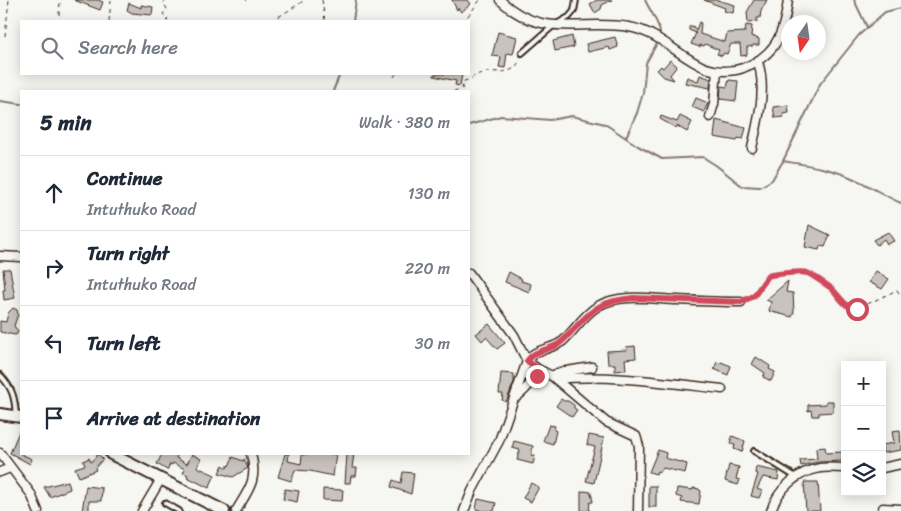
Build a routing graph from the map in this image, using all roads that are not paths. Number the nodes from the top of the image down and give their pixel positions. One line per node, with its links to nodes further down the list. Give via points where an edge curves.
1 (500, 0): 4 (street, via 514,13)
2 (576, 0): 4 (lane, via 569,17)
3 (788, 0): 6 (street, via 780,34 767,55)
4 (552, 26): 5 (lane); 7 (street, via 612,26 644,31 696,64)
5 (522, 53)
6 (758, 62): 7 (street, via 739,69); 9 (street, via 762,87)
7 (717, 71): 8 (street)
8 (710, 117)
9 (752, 148)
10 (0, 256): 11 (street)
11 (20, 257)
12 (470, 274): 14 (street, via 514,335)
13 (741, 302): 14 (street, via 633,298 606,302 562,341 534,353)
14 (527, 361): 16 (street); 20 (street)
15 (592, 368): 18 (street, via 560,372)
16 (544, 372): 18 (street); 20 (street)
17 (0, 375): 22 (lane, via 13,391)
18 (554, 378): 19 (street, via 650,381); 42 (street, via 606,422 636,436 639,446)
19 (722, 389)
20 (515, 398): 41 (street, via 497,445)
21 (0, 414): 22 (street)
22 (18, 417)
23 (754, 451): 30 (lane)
24 (0, 453): 27 (street)
25 (113, 455): 31 (street)
26 (251, 455): 40 (street, via 253,478)
27 (10, 468): 29 (street); 36 (street, via 31,494)
28 (841, 468): 30 (street, via 819,468)
29 (0, 472)
30 (796, 477): 43 (street, via 778,496)
31 (161, 479): 33 (street); 37 (street)
32 (165, 503): 38 (lane)
33 (207, 507): 39 (street)
34 (883, 508): 35 (street)
35 (901, 509)
36 (38, 511)
37 (142, 511)
38 (179, 511)
39 (224, 511)
40 (236, 511)
41 (464, 511)
42 (638, 511)
43 (771, 511)

